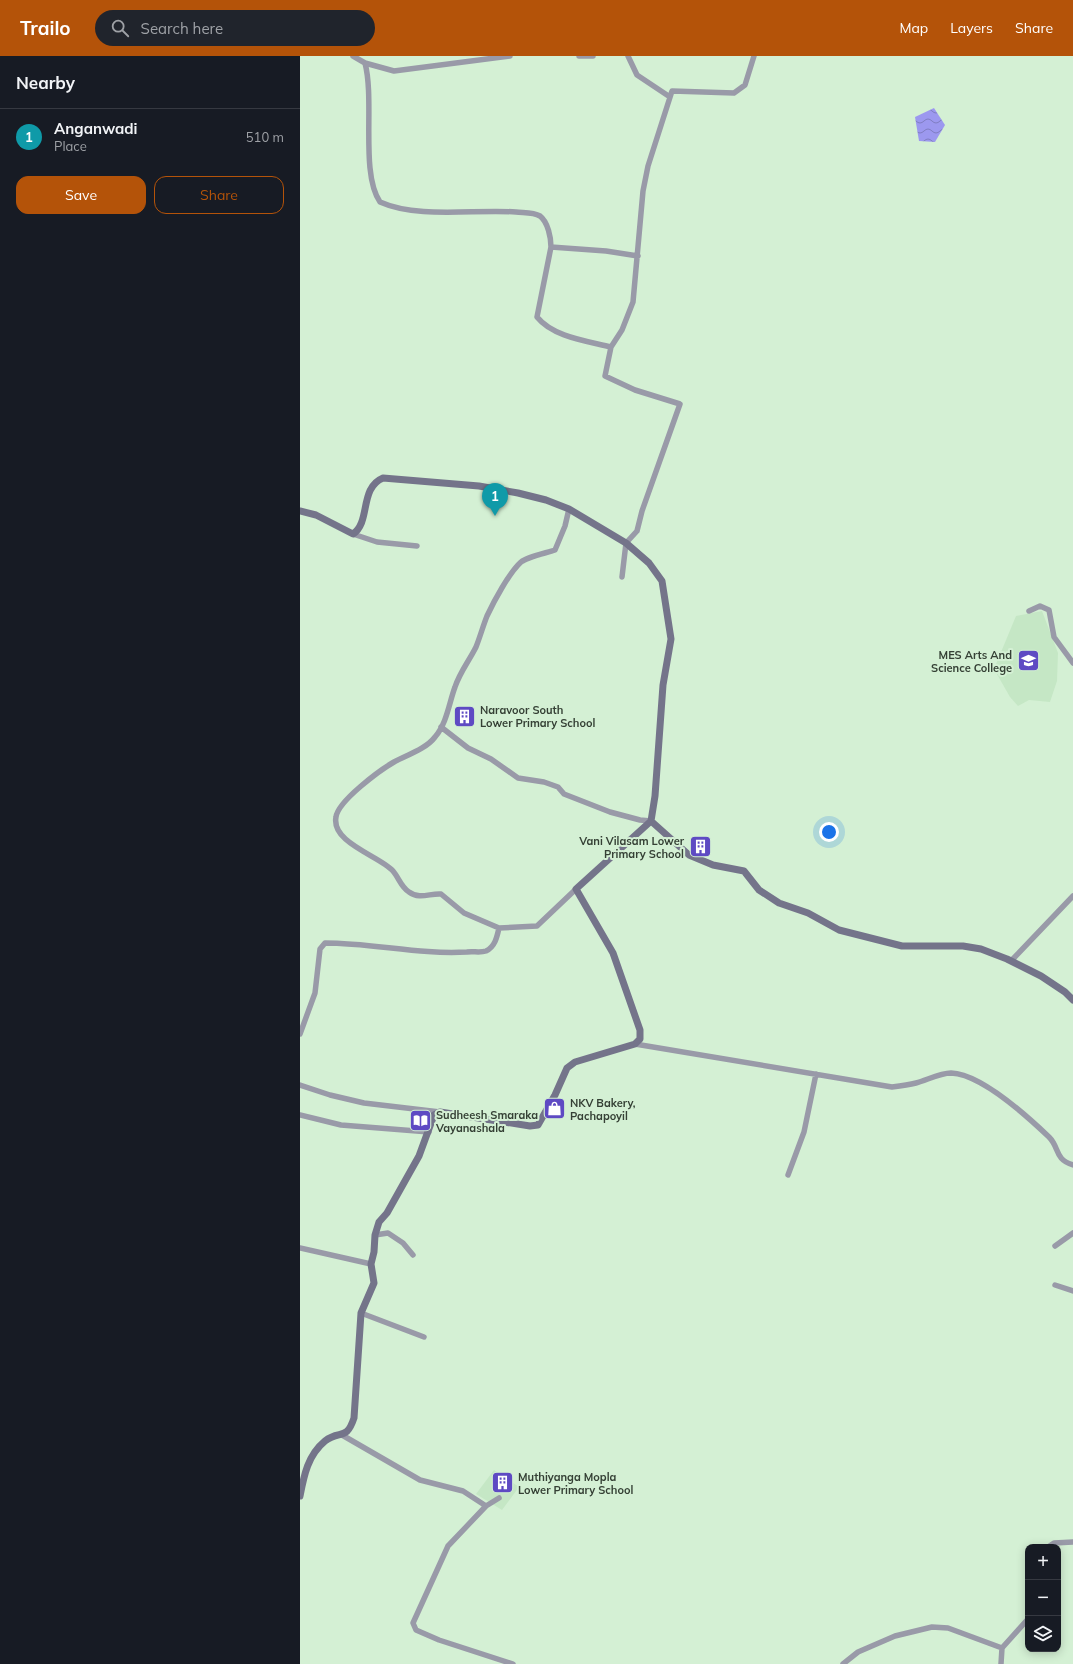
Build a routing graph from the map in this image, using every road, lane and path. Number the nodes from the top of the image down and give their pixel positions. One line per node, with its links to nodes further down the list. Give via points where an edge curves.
1 (353, 56): 7 (street)
2 (510, 56): 7 (street, via 394,71)
3 (579, 56): 4 (street)
4 (594, 56)
5 (628, 56): 8 (street, via 637,75)
6 (754, 56): 8 (street, via 745,85 734,94 672,90)
7 (365, 63): 9 (street, via 370,99 369,150 375,189 380,202 395,208 535,214 541,217 550,236)
8 (670, 97): 10 (street, via 648,166 643,192)
9 (551, 247): 10 (street, via 606,250); 11 (street, via 538,317 543,324 561,333)
10 (638, 256): 11 (street, via 633,302 622,330)
11 (611, 347): 15 (street, via 605,376 635,390 680,404 637,531)
12 (569, 508): 14 (street, via 518,492 383,478 375,482 370,490 361,522); 15 (street); 20 (street, via 565,526 554,550 522,561 508,576 487,615 472,655 464,665)
13 (300, 511): 14 (street, via 316,515)
14 (353, 534): 16 (street, via 377,542)
15 (626, 543): 17 (street); 21 (street, via 649,563 662,580 671,639 663,685)
16 (417, 546)
17 (622, 577)
18 (1029, 611): 19 (street, via 1040,606 1049,610 1054,637)
19 (1073, 663)
20 (441, 727): 21 (street, via 468,748 491,759 518,778 544,782 558,787 564,794 610,812); 24 (street, via 435,738 392,763 349,798 336,817 336,825 342,836 393,871 409,893 419,896 441,894 464,913)
21 (651, 821): 22 (street); 25 (street, via 689,855 713,866 744,871 759,890 838,930 902,946 963,946 981,949)
22 (576, 889): 24 (street, via 537,926); 28 (street, via 614,953 640,1030 640,1038)
23 (1073, 896): 25 (street)
24 (500, 928): 27 (street, via 495,942 484,952 454,953 325,943 320,949 315,993)
25 (1011, 961): 26 (street, via 1042,976)
26 (1073, 1000)
27 (300, 1034)
28 (635, 1044): 29 (street); 31 (street, via 575,1062 566,1068 555,1095 538,1125 530,1126)
29 (816, 1074): 34 (street, via 892,1087 950,1073 970,1076 986,1085 1040,1129 1053,1141 1058,1157); 35 (street, via 804,1132)
30 (300, 1085): 31 (street, via 364,1103 390,1104)
31 (440, 1112): 33 (street, via 434,1115)
32 (300, 1115): 33 (street, via 341,1125)
33 (429, 1132): 37 (street, via 419,1156)
34 (1073, 1165)
35 (788, 1175)
36 (1073, 1233): 38 (street)
37 (375, 1235): 40 (street, via 388,1233 403,1243); 41 (street)
38 (1055, 1246)
39 (300, 1248): 41 (street)
40 (413, 1255)
41 (370, 1264): 44 (street, via 374,1283)
42 (1055, 1285): 43 (street)
43 (1073, 1291)
44 (361, 1313): 45 (street); 46 (street, via 354,1418 350,1430)
45 (424, 1337)
46 (342, 1435): 47 (street, via 321,1445 305,1469); 49 (street, via 420,1480 463,1491)
47 (300, 1496)
48 (499, 1498): 49 (street)
49 (486, 1506): 54 (street, via 448,1546 413,1624 416,1630 433,1638)
50 (1073, 1542): 51 (street)
51 (1052, 1544)
52 (1025, 1622): 53 (street)
53 (1002, 1648): 55 (street, via 948,1628 932,1627 895,1636 858,1652); 56 (street)
54 (513, 1664)
55 (843, 1664)
56 (1001, 1664)

